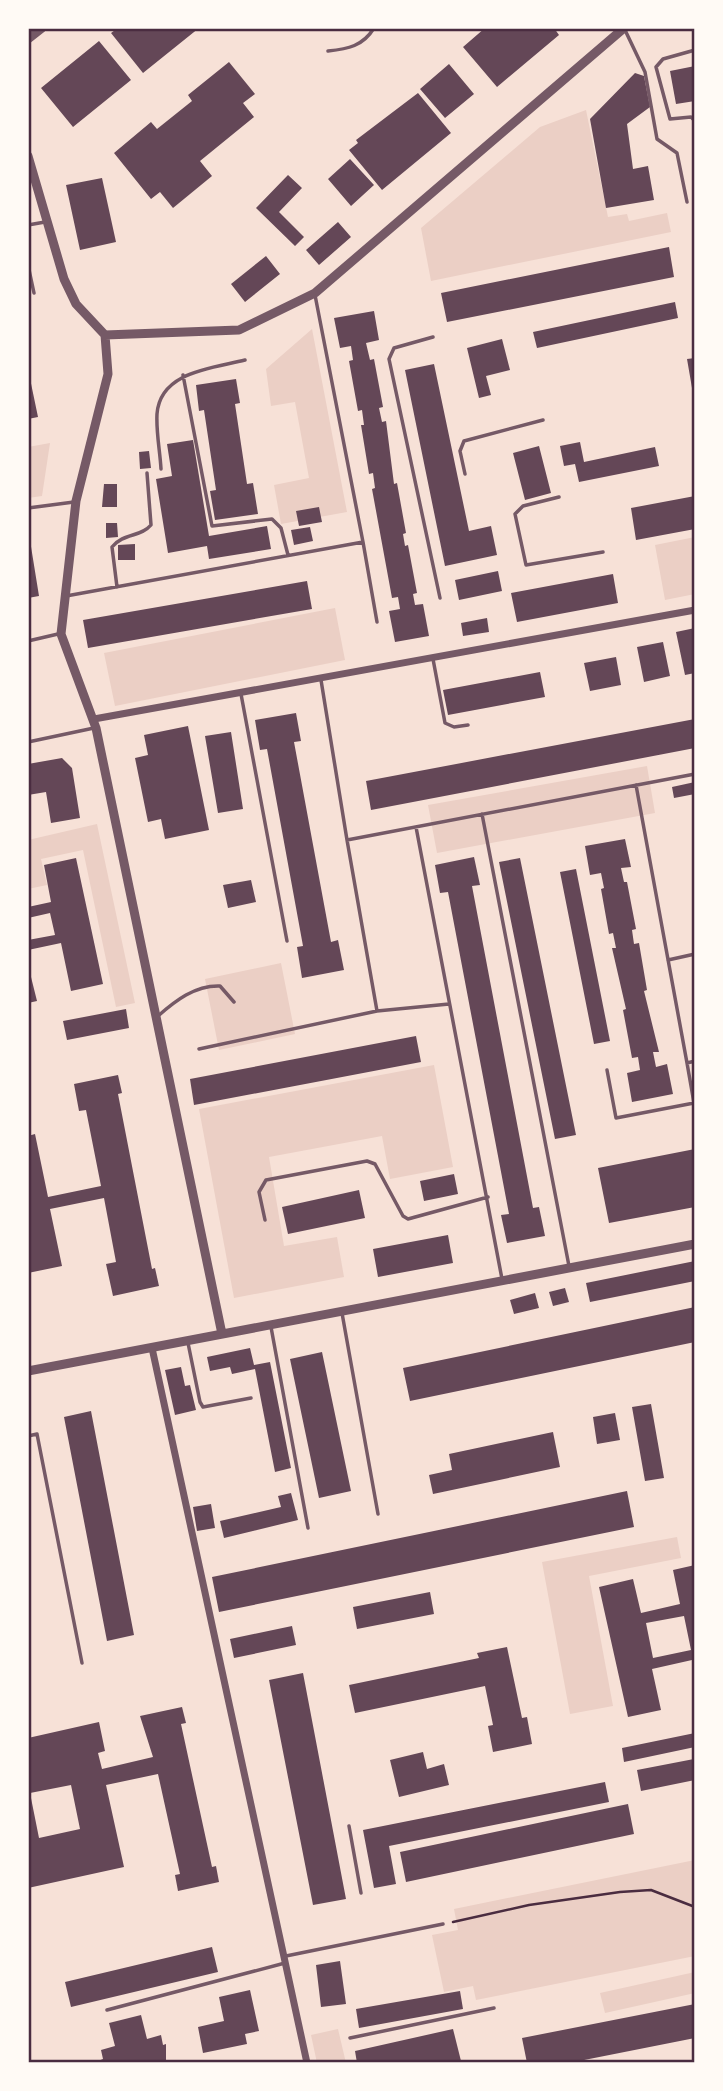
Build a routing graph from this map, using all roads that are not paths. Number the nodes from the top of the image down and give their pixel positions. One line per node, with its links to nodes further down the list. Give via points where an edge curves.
1 (42, 28): 4 (street)
2 (373, 28): 6 (lane, via 352,48)
3 (624, 28): 9 (lane, via 645,72 657,139 677,153); 14 (street)
4 (28, 39)
5 (695, 50): 7 (lane, via 663,59 656,67 670,119 691,117)
6 (328, 51)
7 (695, 121)
8 (28, 156): 10 (street)
9 (687, 202)
10 (47, 222): 11 (lane); 15 (street, via 76,304)
11 (28, 225)
12 (28, 265): 13 (lane)
13 (34, 293)
14 (315, 293): 15 (street, via 239,330); 26 (lane)
15 (106, 335): 24 (street, via 108,374)
16 (433, 337): 31 (lane, via 394,348 389,359)
17 (245, 360): 18 (lane)
18 (183, 375): 20 (lane, via 157,412); 28 (lane, via 212,526 272,519 281,528)
19 (543, 420): 22 (lane, via 464,441 460,451)
20 (161, 469)
21 (147, 473): 29 (lane, via 151,525 112,547)
22 (465, 474)
23 (559, 497): 27 (lane, via 523,506 515,514 523,562 530,566)
24 (76, 502): 25 (lane); 30 (street)
25 (28, 508)
26 (363, 542): 28 (lane); 33 (lane)
27 (603, 552)
28 (288, 555): 29 (lane)
29 (117, 587): 30 (lane)
30 (64, 596): 34 (street)
31 (440, 598)
32 (695, 610): 36 (street)
33 (377, 622)
34 (61, 634): 35 (lane); 39 (street)
35 (28, 640)
36 (433, 657): 37 (street); 40 (lane, via 445,723)
37 (321, 678): 38 (street); 46 (lane)
38 (241, 692): 39 (street); 47 (lane)
39 (95, 723): 41 (lane); 53 (street)
40 (468, 724)
41 (28, 742)
42 (695, 774): 43 (lane)
43 (636, 785): 44 (lane); 49 (lane)
44 (482, 814): 45 (lane); 61 (lane)
45 (416, 827): 46 (lane); 51 (lane)
46 (347, 840): 52 (lane)
47 (287, 941)
48 (695, 954): 49 (lane)
49 (668, 960): 56 (lane)
50 (234, 1002): 53 (lane, via 220,986 210,985 188,993)
51 (449, 1004): 52 (lane); 58 (lane)
52 (377, 1011): 54 (lane)
53 (156, 1018): 65 (street)
54 (199, 1049)
55 (695, 1061): 56 (lane)
56 (687, 1063): 57 (lane, via 694,1103 616,1118)
57 (607, 1070)
58 (488, 1197): 59 (lane, via 408,1219 375,1164 367,1161 266,1180 259,1192); 62 (lane)
59 (265, 1220)
60 (695, 1244): 61 (street)
61 (569, 1268): 62 (street)
62 (502, 1281): 63 (street)
63 (342, 1313): 64 (street); 71 (lane)
64 (271, 1326): 65 (street); 72 (lane)
65 (222, 1334): 66 (street)
66 (188, 1341): 67 (street); 69 (lane, via 203,1407)
67 (152, 1348): 68 (street); 77 (street)
68 (28, 1371)
69 (251, 1398)
70 (28, 1436): 73 (lane, via 37,1434)
71 (378, 1514)
72 (308, 1528)
73 (82, 1663)
74 (349, 1826): 75 (lane)
75 (361, 1893)
76 (443, 1924): 77 (lane)
77 (284, 1959): 79 (lane); 81 (street)
78 (494, 2008): 80 (lane)
79 (107, 2010)
80 (350, 2038)
81 (307, 2063)

